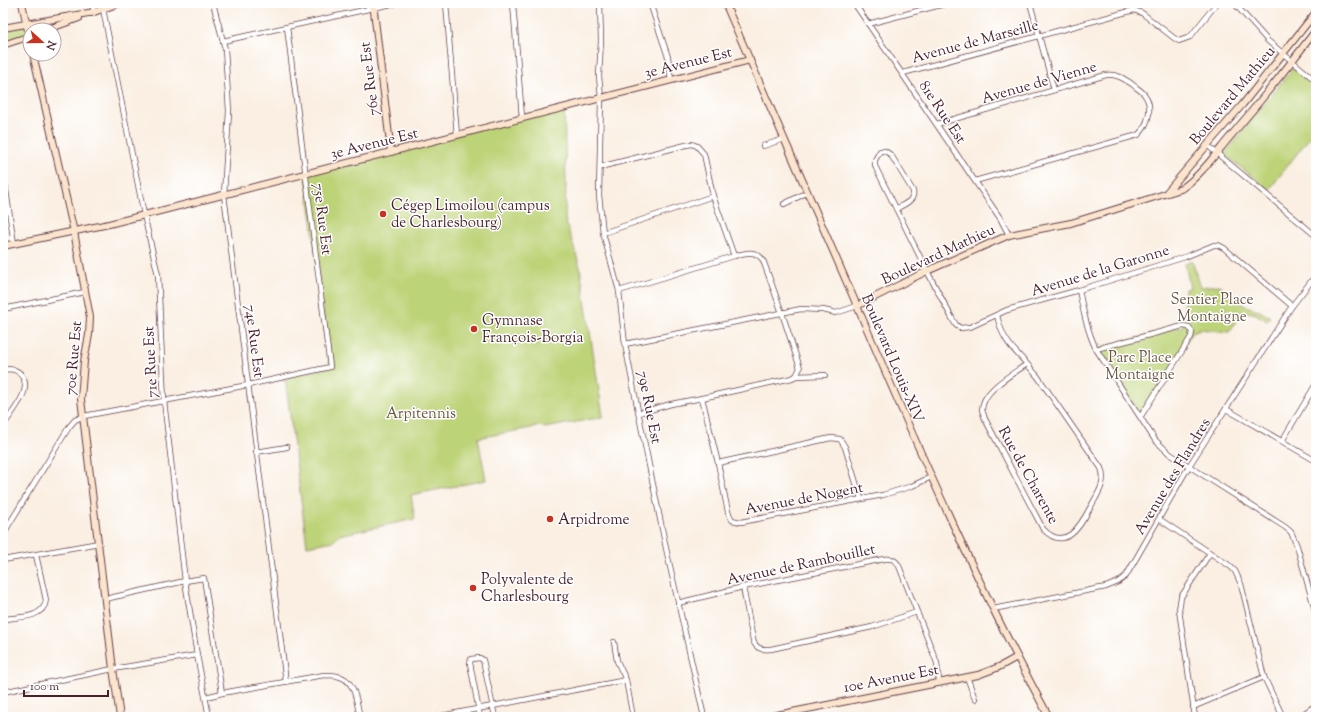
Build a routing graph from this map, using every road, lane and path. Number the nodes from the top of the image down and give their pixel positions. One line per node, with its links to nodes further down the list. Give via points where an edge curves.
1 (22, 3): 20 (street)
2 (92, 3): 18 (street)
3 (120, 3): 17 (street)
4 (213, 3): 30 (street, 74e Rue Est)
5 (396, 3): 16 (street)
6 (446, 3): 43 (street)
7 (513, 3): 41 (street)
8 (600, 3): 40 (street, 79e Rue Est)
9 (650, 3): 37 (street, via 668,57)
10 (725, 3): 33 (street, Boulevard Louis-XIV)
11 (854, 3): 23 (street, 81e Rue Est)
12 (948, 3): 23 (street)
13 (1030, 3): 28 (street)
14 (1217, 3): 28 (street, Avenue de Marseille, via 1190,37 1179,41 1142,13 1134,10)
15 (1234, 3): 32 (street)
16 (374, 4): 25 (street); 47 (street, 76e Rue Est)
17 (103, 9): 18 (street); 59 (street, 71e Rue Est)
18 (94, 12): 21 (street); 22 (street)
19 (1316, 12): 32 (street, Boulevard Mathieu)
20 (26, 22)
21 (42, 22)
22 (62, 24)
23 (868, 24): 36 (street, 81e Rue Est)
24 (22, 26): 26 (street)
25 (287, 27): 30 (street); 51 (street, 75e Rue Est)
26 (3, 28)
27 (1316, 30): 35 (street, Boulevard Mathieu)
28 (1040, 35): 36 (street, Avenue de Marseille); 39 (street)
29 (22, 39): 31 (street)
30 (223, 41): 55 (street, 74e Rue Est, via 229,111)
31 (3, 45)
32 (1283, 54): 35 (street); 45 (street, Boulevard Mathieu)
33 (750, 60): 37 (street, 3e Avenue Est); 44 (street, Boulevard Louis-XIV)
34 (35, 62): 60 (street, 70e Rue Est)
35 (1292, 62): 38 (street); 48 (street, Boulevard Mathieu)
36 (903, 73): 42 (street, 81e Rue Est)
37 (671, 80): 40 (street, 3e Avenue Est)
38 (1316, 81)
39 (1054, 90): 42 (street, Avenue de Vienne); 52 (street, Avenue de Vienne, via 1106,75 1116,75 1147,98 1147,122 1138,135 1131,138)
40 (601, 98): 41 (street, 3e Avenue Est); 49 (street, 79e Rue Est)
41 (522, 118): 43 (street, 3e Avenue Est)
42 (937, 124): 52 (street, 81e Rue Est)
43 (457, 135): 47 (street, 3e Avenue Est)
44 (784, 139): 46 (street); 53 (street, Boulevard Louis-XIV)
45 (1207, 145): 48 (street); 54 (street, Boulevard Mathieu)
46 (763, 146)
47 (390, 152): 51 (street, 3e Avenue Est)
48 (1217, 153): 54 (street, Boulevard Mathieu, via 1192,181 1180,189); 63 (street)
49 (600, 167): 56 (street, via 692,144 704,154); 61 (street, 79e Rue Est, via 599,195)
50 (3, 170): 64 (street)
51 (306, 174): 55 (street, 3e Avenue Est); 83 (street, 75e Rue Est, via 330,367)
52 (975, 181): 62 (street, 81e Rue Est, via 1000,218)
53 (808, 192): 57 (street); 72 (street, Boulevard Louis-XIV)
54 (1166, 192): 62 (street, Boulevard Mathieu, via 1071,223)
55 (224, 194): 59 (street, 3e Avenue Est); 83 (street, 74e Rue Est)
56 (713, 196): 61 (street); 66 (street)
57 (784, 204)
58 (896, 209): 58 (street, via 875,166 880,151 891,155 913,191 912,199); 67 (street)
59 (144, 215): 60 (street, 3e Avenue Est); 86 (street, 71e Rue Est, via 158,275)
60 (74, 232): 64 (street, 3e Avenue Est); 71 (street, 70e Rue Est)
61 (603, 233): 70 (street, 79e Rue Est)
62 (1008, 236): 67 (street, Boulevard Mathieu)
63 (1316, 236)
64 (14, 244): 65 (street, 3e Avenue Est)
65 (3, 246)
66 (734, 256): 70 (street); 75 (street, via 752,253 760,256)
67 (927, 271): 72 (street, Boulevard Mathieu); 76 (street, Avenue de la Garonne, via 953,320 960,328 970,327)
68 (1316, 275): 73 (street, Avenue des Flandres)
69 (1079, 290): 73 (street, Avenue de la Garonne, via 1218,245); 76 (street, Avenue de la Garonne); 78 (street, via 1090,336)
70 (619, 291): 77 (street, 79e Rue Est)
71 (85, 292): 74 (street); 89 (street, 70e Rue Est, via 90,317 82,382)
72 (857, 306): 75 (street, Boulevard Mathieu, via 836,312 801,309); 98 (street, Boulevard Louis-XIV)
73 (1292, 306): 87 (street, Avenue des Flandres)
74 (3, 309)
75 (782, 313): 77 (street, Boulevard Mathieu); 82 (street, via 799,363 800,368)
76 (997, 315): 79 (street, Rue de Charente, via 1000,329)
77 (625, 344): 88 (street, 79e Rue Est)
78 (1096, 349): 90 (street); 90 (street, via 1183,326 1192,332)
79 (1027, 364): 79 (street, Rue de Charente, via 993,388 985,398 982,410 1043,529 1052,537 1062,538 1071,535 1082,524 1101,488 1103,474)
80 (3, 370): 91 (street, via 12,369 21,373 24,379 23,396)
81 (825, 375): 82 (street)
82 (796, 376): 85 (street)
83 (248, 385): 86 (street); 94 (street, 74e Rue Est)
84 (1315, 387): 92 (street)
85 (702, 398): 88 (street); 96 (street, Avenue de Nogent)
86 (164, 401): 89 (street); 106 (street, 71e Rue Est)
87 (1226, 409): 92 (street); 97 (street, Avenue des Flandres)
88 (639, 412): 109 (street, 79e Rue Est)
89 (84, 416): 101 (street, via 75,420 69,427); 102 (street, 70e Rue Est)
90 (1141, 416): 97 (street, via 1155,440 1170,454)
91 (3, 426)
92 (1282, 441): 95 (street)
93 (287, 447): 94 (street)
94 (256, 452): 121 (street, 74e Rue Est)
95 (1316, 461)
96 (718, 463): 99 (street, via 837,438 845,447); 99 (street, Avenue de Nogent, via 728,512 736,522)
97 (1189, 466): 100 (street, Avenue des Flandres); 112 (street, via 1291,532)
98 (931, 477): 99 (street, Avenue de Nogent, via 883,495); 110 (street, Boulevard Louis-XIV)
99 (861, 499)
100 (1159, 519): 103 (street); 110 (street, Avenue des Flandres, via 1126,576 1118,582 1106,587)
101 (3, 537)
102 (98, 543): 104 (street); 108 (street, 70e Rue Est)
103 (1210, 553): 119 (street, via 1230,566 1238,577); 129 (street, via 1181,597 1178,610)
104 (36, 555): 105 (street); 113 (street, via 45,605 35,614)
105 (3, 559)
106 (185, 581): 108 (street); 115 (street, 71e Rue Est); 124 (street, via 204,578)
107 (743, 587): 109 (street, Avenue de Rambouillet); 111 (street, Avenue de Rambouillet, via 890,558 900,566); 111 (street, via 753,640 755,646 762,650 872,627)
108 (105, 600): 117 (street, 70e Rue Est)
109 (678, 603): 138 (street, 79e Rue Est)
110 (993, 609): 116 (street, Boulevard Louis-XIV)
111 (917, 612): 122 (street, Avenue de Rambouillet, via 937,663)
112 (1316, 614)
113 (3, 619)
114 (614, 642): 120 (street, via 617,661)
115 (197, 655): 117 (street); 125 (street, 71e Rue Est)
116 (1017, 657): 118 (street, 10e Avenue Est, via 999,667); 140 (street, Boulevard Louis-XIV)
117 (113, 669): 123 (street); 131 (street, 70e Rue Est)
118 (967, 677): 122 (street, 10e Avenue Est); 126 (street)
119 (1264, 677): 129 (street); 142 (street)
120 (626, 680): 128 (street); 137 (street)
121 (286, 682): 124 (street); 133 (street, via 324,675 338,676 348,681 354,690)
122 (939, 682): 139 (street, 10e Avenue Est)
123 (3, 692)
124 (222, 693): 125 (street)
125 (206, 697): 132 (street, 71e Rue Est)
126 (975, 699)
127 (1316, 705): 143 (street)
128 (492, 706): 130 (street); 130 (street, via 483,660 476,658 470,663); 136 (street)
129 (1193, 707): 141 (street)
130 (478, 709): 134 (street); 135 (street)
131 (120, 717)
132 (209, 717)
133 (360, 717)
134 (436, 717)
135 (480, 717)
136 (494, 717)
137 (633, 717)
138 (704, 717)
139 (767, 717)
140 (1049, 717)
141 (1195, 717)
142 (1283, 717)
143 (1299, 717)

